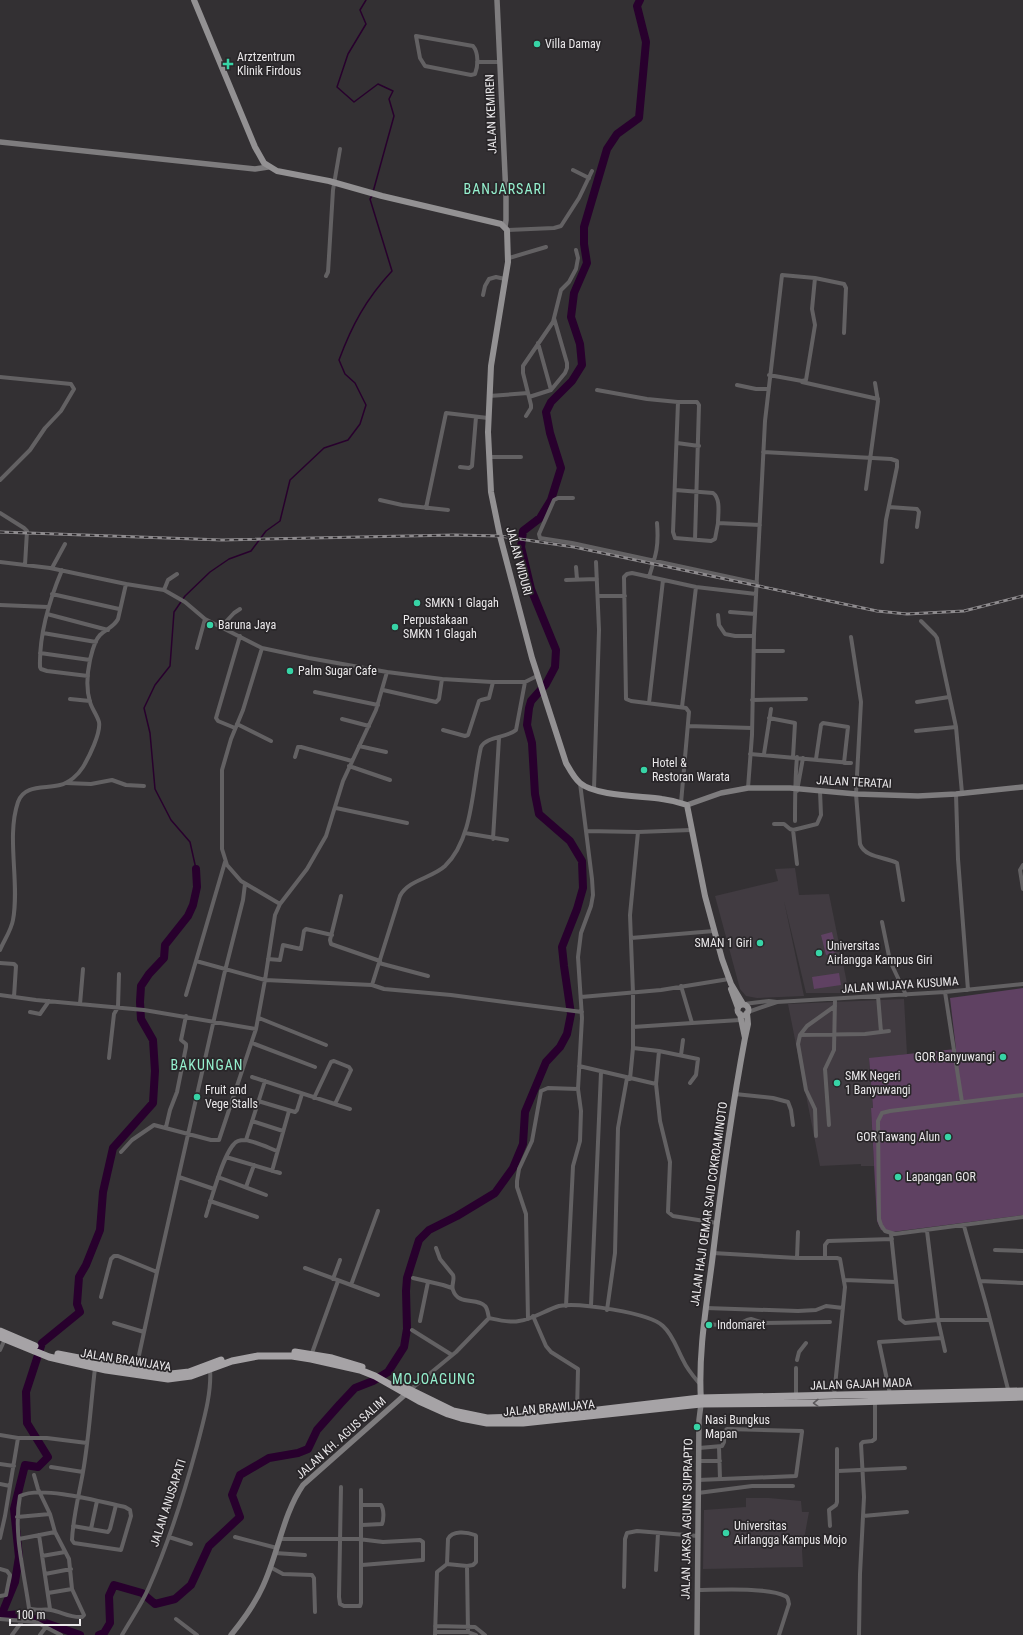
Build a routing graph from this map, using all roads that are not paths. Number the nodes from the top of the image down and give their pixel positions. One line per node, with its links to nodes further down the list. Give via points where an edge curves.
1 (194, 0): 7 (main road, via 255,147)
2 (497, 0): 4 (street, JALAN KEMIREN)
3 (477, 62): 3 (street, via 473,46 416,36 420,58 425,66 474,75); 4 (street)
4 (500, 62): 12 (street, JALAN KEMIREN)
5 (0, 142): 7 (street, via 248,169)
6 (340, 149): 11 (street)
7 (268, 167): 11 (main road)
8 (573, 170): 10 (street)
9 (592, 171): 10 (street)
10 (589, 178): 12 (street, via 561,226)
11 (334, 182): 12 (main road, via 501,224); 16 (street)
12 (506, 229): 15 (main road, JALAN WIDURI)
13 (546, 247): 15 (street)
14 (576, 250): 20 (street, via 576,269 561,290)
15 (509, 256): 18 (main road, JALAN WIDURI)
16 (326, 276)
17 (815, 278): 21 (street, via 842,282 846,285); 23 (street, via 785,274 781,276); 25 (street, via 812,309 815,325 807,378)
18 (504, 279): 19 (street, via 493,277 487,281); 32 (main road, JALAN WIDURI, via 490,366)
19 (483, 295)
20 (554, 318): 22 (street); 29 (street, via 567,367)
21 (844, 333)
22 (538, 344): 29 (street); 31 (street, via 523,366)
23 (769, 375): 25 (street); 28 (street)
24 (0, 377): 45 (street, via 71,384 74,389 61,411 30,450)
25 (802, 382): 33 (street)
26 (875, 383): 33 (street)
27 (738, 385): 28 (street)
28 (768, 389): 40 (street)
29 (551, 390): 31 (street)
30 (597, 390): 34 (street)
31 (529, 395): 32 (street); 35 (street, via 532,408)
32 (489, 396): 37 (main road, JALAN WIDURI)
33 (878, 399): 43 (street)
34 (678, 402): 38 (street); 39 (street, via 697,402 700,405)
35 (526, 416)
36 (477, 417): 37 (street); 44 (street, via 472,466); 52 (street, via 446,413)
37 (486, 418): 41 (main road, JALAN WIDURI)
38 (677, 443): 39 (street); 47 (street)
39 (699, 446): 48 (street)
40 (763, 452): 43 (street); 57 (street)
41 (489, 457): 42 (street); 108 (main road, JALAN WIDURI, via 491,492 496,518)
42 (521, 457)
43 (870, 458): 46 (street); 51 (street, via 897,461 898,467)
44 (460, 467)
45 (0, 480)
46 (866, 489)
47 (675, 490): 48 (street); 59 (street, via 674,536)
48 (697, 492): 56 (street, via 716,495); 59 (street)
49 (573, 498): 61 (street, via 554,500 539,534 540,538)
50 (380, 500): 52 (street)
51 (889, 507): 58 (street, via 918,509 920,512); 64 (street)
52 (426, 508): 53 (street)
53 (448, 510)
54 (0, 514): 65 (street, via 27,531)
55 (657, 523): 61 (street, via 658,541)
56 (718, 524): 57 (street); 59 (street, via 714,541)
57 (760, 525): 75 (street)
58 (917, 527)
59 (695, 540)
60 (65, 544): 67 (street)
61 (654, 561): 70 (street); 75 (street)
62 (0, 562): 65 (street)
63 (596, 562): 72 (street)
64 (882, 562)
65 (25, 565): 67 (street)
66 (576, 567): 71 (street)
67 (52, 568): 68 (street)
68 (62, 570): 76 (street); 79 (street)
69 (177, 574): 78 (street, via 168,580)
70 (649, 576): 74 (street); 82 (street, via 627,574 624,577)
71 (577, 579): 72 (street); 73 (street)
72 (597, 579): 81 (street)
73 (566, 580)
74 (663, 580): 77 (street); 120 (street)
75 (757, 583): 80 (street)
76 (126, 584): 78 (street); 85 (street)
77 (696, 587): 80 (street); 122 (street)
78 (164, 590): 91 (street, via 185,602)
79 (52, 594): 84 (street); 85 (street)
80 (756, 594): 89 (street)
81 (598, 596): 82 (street); 153 (street, via 599,657)
82 (625, 596): 120 (street, via 626,698)
83 (0, 605): 84 (street)
84 (48, 607): 88 (street)
85 (119, 609): 94 (street, via 116,622)
86 (240, 609): 93 (street)
87 (730, 612): 89 (street)
88 (47, 614): 94 (street); 95 (street)
89 (755, 614): 97 (street)
90 (718, 615): 97 (street, via 719,625 725,634)
91 (205, 619): 93 (street); 100 (street)
92 (921, 621): 114 (street, via 937,638)
93 (221, 627): 96 (street)
94 (108, 630): 99 (street, via 101,634)
95 (43, 633): 99 (street); 104 (street)
96 (240, 636): 101 (street); 126 (street, via 216,717 218,721)
97 (754, 636): 102 (street)
98 (851, 637): 156 (street, via 861,702)
99 (96, 642): 105 (street)
100 (197, 648)
101 (262, 648): 106 (street); 126 (street)
102 (754, 651): 103 (street); 117 (street)
103 (783, 651)
104 (40, 653): 105 (street); 107 (street, via 41,669)
105 (90, 660): 107 (street)
106 (387, 672): 109 (street); 112 (street)
107 (88, 676): 118 (street)
108 (538, 677): 111 (street); 149 (main road, JALAN WIDURI, via 566,762)
109 (442, 679): 110 (street); 112 (street, via 439,699 436,702)
110 (493, 682): 111 (street); 131 (street, via 489,698 479,701 468,735)
111 (525, 682): 133 (street, via 516,730)
112 (382, 690): 121 (street)
113 (315, 692): 121 (street)
114 (949, 697): 119 (street); 129 (street)
115 (70, 699): 118 (street)
116 (806, 699): 117 (street)
117 (752, 700): 130 (street)
118 (90, 701): 148 (street, via 99,722 98,730 82,769)
119 (917, 702)
120 (649, 703): 122 (street)
121 (378, 706): 127 (street)
122 (682, 707): 128 (street, via 689,712)
123 (771, 709): 124 (street)
124 (769, 718): 138 (street); 140 (street, via 795,723)
125 (342, 719): 127 (street)
126 (236, 726): 134 (street); 170 (street, via 222,770 222,837)
127 (369, 726): 135 (street)
128 (688, 726): 130 (street); 158 (street)
129 (956, 727): 132 (street); 157 (street)
130 (752, 728): 137 (street)
131 (443, 730)
132 (916, 731)
133 (499, 738): 167 (street, via 486,742 481,747); 168 (street)
134 (271, 740)
135 (359, 746): 136 (street); 143 (street)
136 (386, 752)
137 (750, 754): 138 (street); 152 (street)
138 (764, 754): 140 (street)
139 (295, 757): 143 (street, via 298,748 301,747)
140 (795, 757): 141 (street); 154 (street)
141 (802, 758): 142 (street); 154 (street)
142 (816, 759): 144 (street); 144 (street, via 821,725 823,722 832,723 848,727)
143 (352, 761): 146 (street)
144 (844, 763): 145 (street)
145 (851, 763)
146 (349, 766): 147 (street); 159 (street)
147 (390, 780)
148 (66, 783): 150 (street, via 91,784 110,780 126,785); 182 (street, via 29,790 18,802 14,825 13,920)
149 (580, 783): 153 (main road); 165 (street)
150 (144, 786)
151 (1023, 787): 157 (street, JALAN TERATAI)
152 (748, 788): 154 (street, JALAN TERATAI); 158 (street, JALAN TERATAI)
153 (594, 789): 158 (main road)
154 (796, 791): 155 (street, JALAN TERATAI); 160 (street)
155 (820, 791): 156 (street, JALAN TERATAI); 164 (street, via 820,821 815,826)
156 (856, 794): 157 (street, JALAN TERATAI); 176 (street, via 861,848 897,863)
157 (959, 794): 196 (street, via 958,859)
158 (684, 804): 163 (main road, JALAN HAJI OEMAR SAID COKROAMINOTO)
159 (336, 808): 161 (street); 177 (street, via 319,850)
160 (795, 820)
161 (407, 823)
162 (774, 824): 164 (street, via 784,824)
163 (691, 830): 166 (street); 179 (main road, JALAN HAJI OEMAR SAID COKROAMINOTO)
164 (793, 830): 171 (street)
165 (586, 831): 166 (street); 204 (street, via 593,895 578,950)
166 (638, 832): 181 (street, via 632,890)
167 (465, 833): 168 (street); 185 (street, via 439,871 402,891)
168 (493, 839): 169 (street)
169 (507, 840)
170 (225, 862): 173 (street); 184 (street)
171 (797, 864)
172 (1023, 865): 174 (street, via 1020,870)
173 (245, 884): 177 (street); 188 (street)
174 (1023, 889)
175 (341, 896): 180 (street)
176 (903, 900)
177 (280, 904): 183 (street, via 275,915)
178 (882, 922): 201 (street, via 890,961)
179 (714, 931): 181 (street); 192 (main road, JALAN HAJI OEMAR SAID COKROAMINOTO)
180 (332, 936): 183 (street, via 306,929 301,949 282,946 280,960); 185 (street, via 332,944)
181 (631, 938): 198 (street)
182 (0, 950)
183 (268, 959): 191 (street)
184 (196, 961): 188 (street); 199 (street)
185 (379, 962): 190 (street); 194 (street)
186 (0, 963): 203 (street, via 16,966)
187 (83, 969): 208 (street)
188 (225, 970): 191 (street); 216 (street)
189 (119, 974): 210 (street)
190 (428, 976)
191 (265, 980): 194 (street); 215 (street)
192 (730, 981): 195 (street); 211 (main road, JALAN HAJI OEMAR SAID COKROAMINOTO)
193 (1023, 984): 196 (street, JALAN WIJAYA KUSUMA)
194 (372, 985): 213 (street, via 384,989)
195 (681, 986): 198 (street); 217 (street)
196 (968, 990): 197 (street, JALAN WIJAYA KUSUMA)
197 (945, 992): 201 (street, JALAN WIJAYA KUSUMA); 245 (street)
198 (633, 993): 204 (street); 218 (street)
199 (186, 994)
200 (0, 995): 203 (street)
201 (906, 995): 202 (street, JALAN WIJAYA KUSUMA)
202 (878, 996): 205 (street, JALAN WIJAYA KUSUMA); 221 (street)
203 (14, 997): 206 (street)
204 (581, 997): 213 (street)
205 (835, 999): 207 (street, JALAN WIJAYA KUSUMA); 209 (street)
206 (49, 1001): 208 (street); 212 (street, via 40,1014)
207 (777, 1002): 211 (street); 211 (street, via 769,1001)
208 (80, 1004): 210 (street)
209 (835, 1006): 222 (street); 223 (street, via 807,1026)
210 (118, 1007): 214 (street); 230 (street, via 114,1014)
211 (743, 1011): 217 (street); 241 (main road, JALAN HAJI OEMAR SAID COKROAMINOTO, via 745,1038)
212 (30, 1012)
213 (582, 1012): 231 (street)
214 (186, 1016): 216 (street); 252 (street, via 181,1040 186,1047 177,1092)
215 (259, 1018): 219 (street); 226 (street)
216 (214, 1022): 219 (street); 254 (street)
217 (692, 1023): 218 (street)
218 (633, 1028): 227 (street)
219 (256, 1029): 225 (street)
220 (889, 1031): 221 (street)
221 (880, 1032): 222 (street)
222 (834, 1034): 223 (street); 251 (street, via 834,1050 825,1069)
223 (800, 1035): 255 (street, via 798,1044 806,1090 815,1109)
224 (683, 1040): 229 (street)
225 (252, 1043): 232 (street); 254 (street, via 219,1140)
226 (326, 1045)
227 (633, 1048): 228 (street); 235 (street)
228 (659, 1051): 229 (street); 238 (street)
229 (681, 1055): 237 (street, via 698,1059 696,1075)
230 (109, 1058)
231 (579, 1066): 233 (street); 239 (street)
232 (315, 1067)
233 (601, 1072): 235 (street); 301 (street)
234 (252, 1077): 236 (street)
235 (628, 1078): 238 (street); 304 (street, via 618,1128 615,1254)
236 (265, 1081): 240 (street); 244 (street)
237 (690, 1083)
238 (656, 1084): 273 (street, via 660,1121 670,1162 668,1212 673,1216)
239 (578, 1089): 300 (street, via 582,1111 580,1141 573,1166); 307 (street, via 548,1088 541,1091 532,1141 517,1175 517,1187 526,1214)
240 (302, 1094): 243 (street); 248 (street, via 297,1110)
241 (735, 1094): 250 (street, via 788,1102); 273 (main road, JALAN HAJI OEMAR SAID COKROAMINOTO)
242 (1023, 1095): 245 (street)
243 (314, 1098): 246 (street); 246 (street, via 331,1062 334,1061 351,1070)
244 (258, 1101): 248 (street); 249 (street)
245 (962, 1102): 277 (street, via 890,1110 879,1117 879,1219 885,1231)
246 (335, 1104): 247 (street)
247 (350, 1109)
248 (289, 1111): 253 (street)
249 (252, 1121): 253 (street); 256 (street)
250 (793, 1125)
251 (829, 1125)
252 (166, 1127): 254 (street); 257 (street, via 152,1125)
253 (284, 1131): 258 (street)
254 (189, 1134): 263 (street)
255 (816, 1136)
256 (246, 1140): 258 (street); 259 (street, via 235,1142)
257 (121, 1152)
258 (278, 1152): 261 (street)
259 (226, 1157): 260 (street); 264 (street)
260 (254, 1165): 261 (street); 265 (street)
261 (272, 1171): 262 (street)
262 (280, 1173)
263 (179, 1177): 266 (street); 287 (street)
264 (218, 1177): 265 (street); 266 (street)
265 (246, 1187): 267 (street)
266 (214, 1189): 268 (street)
267 (266, 1194)
268 (210, 1201): 270 (street); 271 (street)
269 (378, 1211): 296 (street)
270 (206, 1216)
271 (257, 1217)
272 (1023, 1217): 274 (street)
273 (716, 1223): 282 (main road, JALAN HAJI OEMAR SAID COKROAMINOTO)
274 (964, 1226): 275 (street); 292 (street)
275 (927, 1230): 277 (street); 308 (street)
276 (798, 1232): 283 (street)
277 (891, 1234): 278 (street)
278 (892, 1239): 284 (street, via 828,1242 825,1244); 294 (street)
279 (436, 1248): 297 (street, via 440,1260 453,1275)
280 (995, 1250): 281 (street)
281 (1023, 1252)
282 (713, 1253): 283 (street); 302 (main road, JALAN HAJI OEMAR SAID COKROAMINOTO)
283 (797, 1258): 284 (street)
284 (825, 1258): 290 (street, via 840,1259)
285 (340, 1260): 289 (street)
286 (305, 1268): 289 (street)
287 (157, 1272): 299 (street, via 115,1255); 316 (street)
288 (413, 1278): 293 (street)
289 (333, 1279): 291 (street)
290 (844, 1280): 294 (street); 303 (street)
291 (338, 1281): 296 (street); 324 (street)
292 (980, 1281): 295 (street); 309 (street)
293 (428, 1282): 297 (street); 310 (street)
294 (896, 1282): 308 (street, via 901,1321 904,1323)
295 (1023, 1283)
296 (351, 1285): 298 (street)
297 (452, 1288): 306 (street, via 456,1296 462,1300 484,1305)
298 (378, 1295)
299 (101, 1297)
300 (566, 1306): 301 (street); 305 (street, via 559,1306)
301 (590, 1306): 304 (street)
302 (706, 1308): 303 (street, via 798,1311 816,1310 826,1306); 313 (main road, JALAN HAJI OEMAR SAID COKROAMINOTO)
303 (842, 1308): 337 (street)
304 (607, 1310): 332 (street, via 659,1322 670,1334 684,1362)
305 (533, 1316): 307 (street); 344 (street, via 551,1352 578,1370)
306 (489, 1318): 307 (street, via 512,1322); 325 (street)
307 (528, 1319)
308 (938, 1320): 309 (street); 318 (street)
309 (990, 1320): 335 (street)
310 (420, 1321)
311 (114, 1322): 316 (street)
312 (830, 1322): 313 (street, via 764,1323 751,1319 735,1326)
313 (705, 1324): 332 (main road, JALAN HAJI OEMAR SAID COKROAMINOTO)
314 (412, 1330): 325 (street)
315 (0, 1331): 320 (highway, JALAN BRAWIJAYA)
316 (144, 1332): 330 (street)
317 (2, 1338): 320 (highway, JALAN BRAWIJAYA); 321 (street)
318 (942, 1338): 322 (street); 336 (street, via 879,1342)
319 (806, 1343): 326 (street)
320 (31, 1347): 323 (highway, JALAN BRAWIJAYA)
321 (0, 1350)
322 (945, 1351)
323 (46, 1353): 328 (highway, JALAN BRAWIJAYA); 330 (highway, JALAN BRAWIJAYA)
324 (312, 1353): 327 (highway, JALAN BRAWIJAYA, via 259,1351 226,1358); 331 (highway, JALAN BRAWIJAYA, via 355,1364)
325 (452, 1355): 334 (street)
326 (797, 1360)
327 (210, 1367): 330 (highway, JALAN BRAWIJAYA, via 178,1374); 331 (highway, JALAN BRAWIJAYA, via 242,1358 271,1355 337,1364); 386 (street, JALAN ANUSAPATI, via 204,1421)
328 (95, 1368): 330 (highway, JALAN BRAWIJAYA); 347 (street)
329 (796, 1368): 340 (street)
330 (136, 1372)
331 (376, 1374): 334 (highway, JALAN BRAWIJAYA)
332 (699, 1383): 341 (main road, JALAN HAJI OEMAR SAID COKROAMINOTO)
333 (1023, 1391): 335 (highway, JALAN GAJAH MADA)
334 (408, 1392): 343 (highway, JALAN BRAWIJAYA, via 448,1414 487,1423 523,1423); 344 (highway, JALAN BRAWIJAYA, via 452,1410 478,1417 524,1417); 390 (street, JALAN KH. AGUS SALIM, via 303,1485)
335 (1009, 1394): 336 (highway, JALAN GAJAH MADA); 338 (highway); 342 (highway)
336 (890, 1395): 339 (highway, JALAN GAJAH MADA)
337 (834, 1396): 339 (highway, JALAN GAJAH MADA); 340 (highway, JALAN GAJAH MADA)
338 (1023, 1397)
339 (850, 1399): 340 (highway, one-way to 340); 342 (highway)
340 (796, 1400): 341 (highway, JALAN GAJAH MADA); 341 (highway, JALAN BRAWIJAYA, via 715,1404)
341 (701, 1401): 343 (highway, JALAN BRAWIJAYA); 349 (street, JALAN JAKSA AGUNG SUPRAPTO)
342 (875, 1401): 358 (street, via 875,1438 861,1444)
343 (612, 1410): 344 (highway, JALAN BRAWIJAYA)
344 (576, 1412)
345 (0, 1435): 346 (street)
346 (18, 1438): 347 (street, via 47,1438); 354 (street)
347 (87, 1443): 359 (street)
348 (719, 1447): 349 (street); 352 (street); 361 (street, via 723,1445 724,1432 727,1429 802,1431 796,1476)
349 (699, 1448): 351 (street, JALAN JAKSA AGUNG SUPRAPTO)
350 (837, 1449): 357 (street)
351 (699, 1461): 352 (street); 362 (street, JALAN JAKSA AGUNG SUPRAPTO)
352 (720, 1462): 361 (street)
353 (0, 1464): 354 (street)
354 (14, 1466): 364 (street)
355 (51, 1468): 359 (street)
356 (905, 1468): 358 (street)
357 (838, 1471): 358 (street); 380 (street, via 836,1504 829,1510)
358 (863, 1471): 376 (street)
359 (83, 1472): 370 (street)
360 (34, 1475): 368 (street)
361 (720, 1479): 362 (street)
362 (698, 1480): 369 (street, JALAN JAKSA AGUNG SUPRAPTO)
363 (0, 1484): 364 (street)
364 (10, 1486): 387 (street)
365 (793, 1486): 369 (street, via 752,1486)
366 (341, 1487): 391 (street)
367 (361, 1490): 373 (street)
368 (40, 1493): 370 (street); 375 (street); 377 (street, via 20,1496)
369 (698, 1493): 385 (street, JALAN JAKSA AGUNG SUPRAPTO)
370 (78, 1497): 371 (street); 379 (street)
371 (97, 1501): 372 (street); 381 (street)
372 (116, 1505): 379 (street, via 126,1507 131,1513 120,1551 74,1543); 381 (street, via 109,1531)
373 (362, 1505): 378 (street); 378 (street, via 381,1506 383,1517 382,1524)
374 (907, 1512): 376 (street)
375 (50, 1514): 377 (street); 382 (street)
376 (863, 1516): 431 (street)
377 (17, 1517): 389 (street)
378 (362, 1525): 392 (street)
379 (72, 1526): 381 (street)
380 (830, 1526)
381 (91, 1529)
382 (55, 1532): 384 (street); 395 (street)
383 (658, 1533): 385 (street); 404 (street); 406 (street, via 627,1533)
384 (39, 1535): 389 (street); 397 (street)
385 (698, 1536): 408 (street, JALAN JAKSA AGUNG SUPRAPTO)
386 (169, 1537): 393 (street); 424 (street, JALAN ANUSAPATI, via 149,1588)
387 (0, 1538)
388 (235, 1538): 394 (street)
389 (19, 1539): 411 (street, via 30,1608)
390 (280, 1539): 391 (street); 394 (street, JALAN KH. AGUS SALIM)
391 (341, 1539): 392 (street); 399 (street, via 339,1597 342,1605 361,1605)
392 (362, 1540): 399 (street); 399 (street, via 422,1541 424,1558 420,1561)
393 (191, 1544)
394 (276, 1550): 396 (street); 401 (street, JALAN KH. AGUS SALIM)
395 (65, 1552): 397 (street); 403 (street)
396 (305, 1555)
397 (42, 1556): 405 (street)
398 (447, 1564): 400 (street); 400 (street, via 450,1535 472,1534 476,1536 476,1562); 416 (street, via 436,1576)
399 (362, 1565)
400 (468, 1566): 417 (street)
401 (270, 1567): 412 (street, via 283,1574 312,1575); 426 (street, JALAN KH. AGUS SALIM, via 253,1605)
402 (0, 1569): 410 (street, via 10,1575 6,1595)
403 (71, 1569): 405 (street); 407 (street)
404 (656, 1570)
405 (45, 1574): 409 (street)
406 (624, 1587)
407 (72, 1589): 409 (street); 411 (street, via 83,1616 71,1617)
408 (697, 1590): 429 (street, JALAN JAKSA AGUNG SUPRAPTO); 430 (street, via 755,1590 785,1596 789,1604)
409 (48, 1593): 411 (street)
410 (0, 1596)
411 (50, 1609)
412 (315, 1612)
413 (0, 1619): 415 (street)
414 (176, 1619): 425 (street)
415 (23, 1620): 418 (street); 421 (street)
416 (435, 1626): 417 (street); 420 (street)
417 (467, 1626): 419 (street); 428 (street)
418 (46, 1627): 422 (street); 423 (street)
419 (468, 1632): 420 (street); 427 (street)
420 (435, 1634)
421 (12, 1635)
422 (40, 1635)
423 (61, 1635)
424 (122, 1635)
425 (197, 1635)
426 (231, 1635)
427 (476, 1635)
428 (485, 1635)
429 (697, 1635)
430 (779, 1635)
431 (859, 1635)

